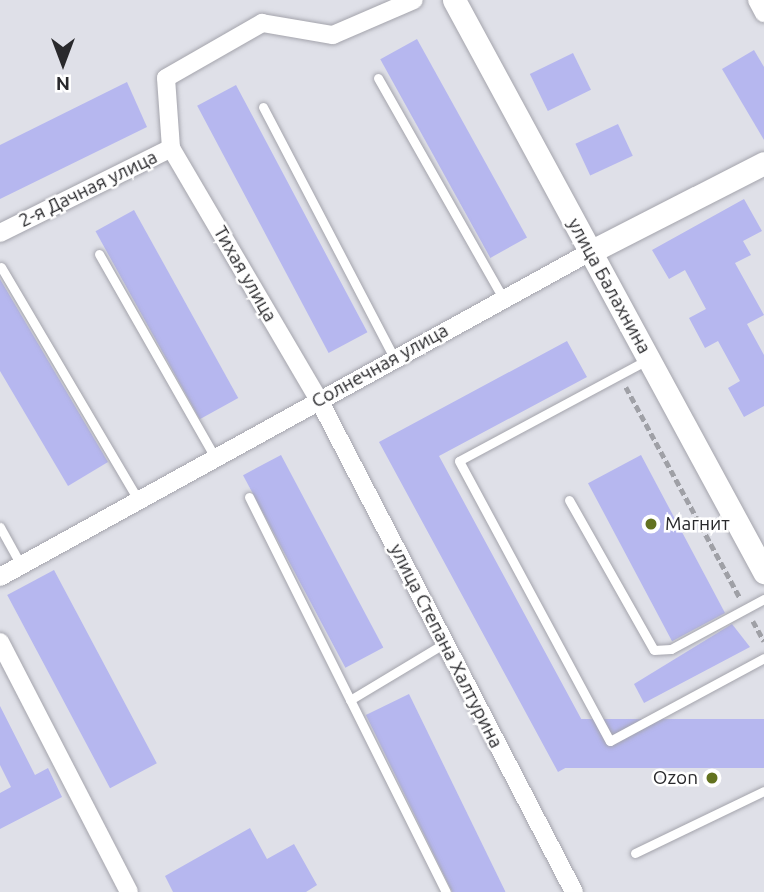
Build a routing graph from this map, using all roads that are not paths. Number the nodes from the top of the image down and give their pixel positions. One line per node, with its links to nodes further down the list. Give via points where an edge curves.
1 (414, 0): 7 (street, 2-я Дачная улица, via 333,35 262,23 166,79)
2 (454, 0): 10 (street, улица Балахнина)
3 (757, 0): 4 (street)
4 (764, 13)
5 (379, 78): 13 (lane)
6 (263, 107): 14 (lane)
7 (172, 148): 9 (street, 2-я Дачная улица); 16 (street, Тихая улица)
8 (764, 163): 10 (street, Солнечная улица)
9 (0, 233)
10 (590, 251): 13 (street, Солнечная улица); 15 (street, улица Балахнина)
11 (99, 254): 17 (lane)
12 (1, 267): 19 (lane)
13 (503, 299): 14 (street, Солнечная улица)
14 (394, 358): 16 (street, Солнечная улица)
15 (648, 359): 23 (street, улица Балахнина); 28 (lane, via 459,461 610,741)
16 (319, 400): 17 (street, Солнечная улица); 27 (street, улица Степана Халтурина)
17 (215, 457): 19 (street, Солнечная улица)
18 (249, 497): 29 (lane)
19 (138, 500): 22 (street, Солнечная улица)
20 (569, 500): 25 (lane, via 654,650 671,649)
21 (0, 527): 22 (lane)
22 (21, 565): 24 (street, Солнечная улица)
23 (764, 572)
24 (0, 577)
25 (764, 599)
26 (0, 642): 32 (street)
27 (444, 643): 29 (lane); 34 (street, улица Степана Халтурина)
28 (764, 658)
29 (350, 700): 33 (lane)
30 (764, 791): 31 (lane)
31 (635, 853)
32 (129, 892)
33 (446, 892)
34 (574, 892)

